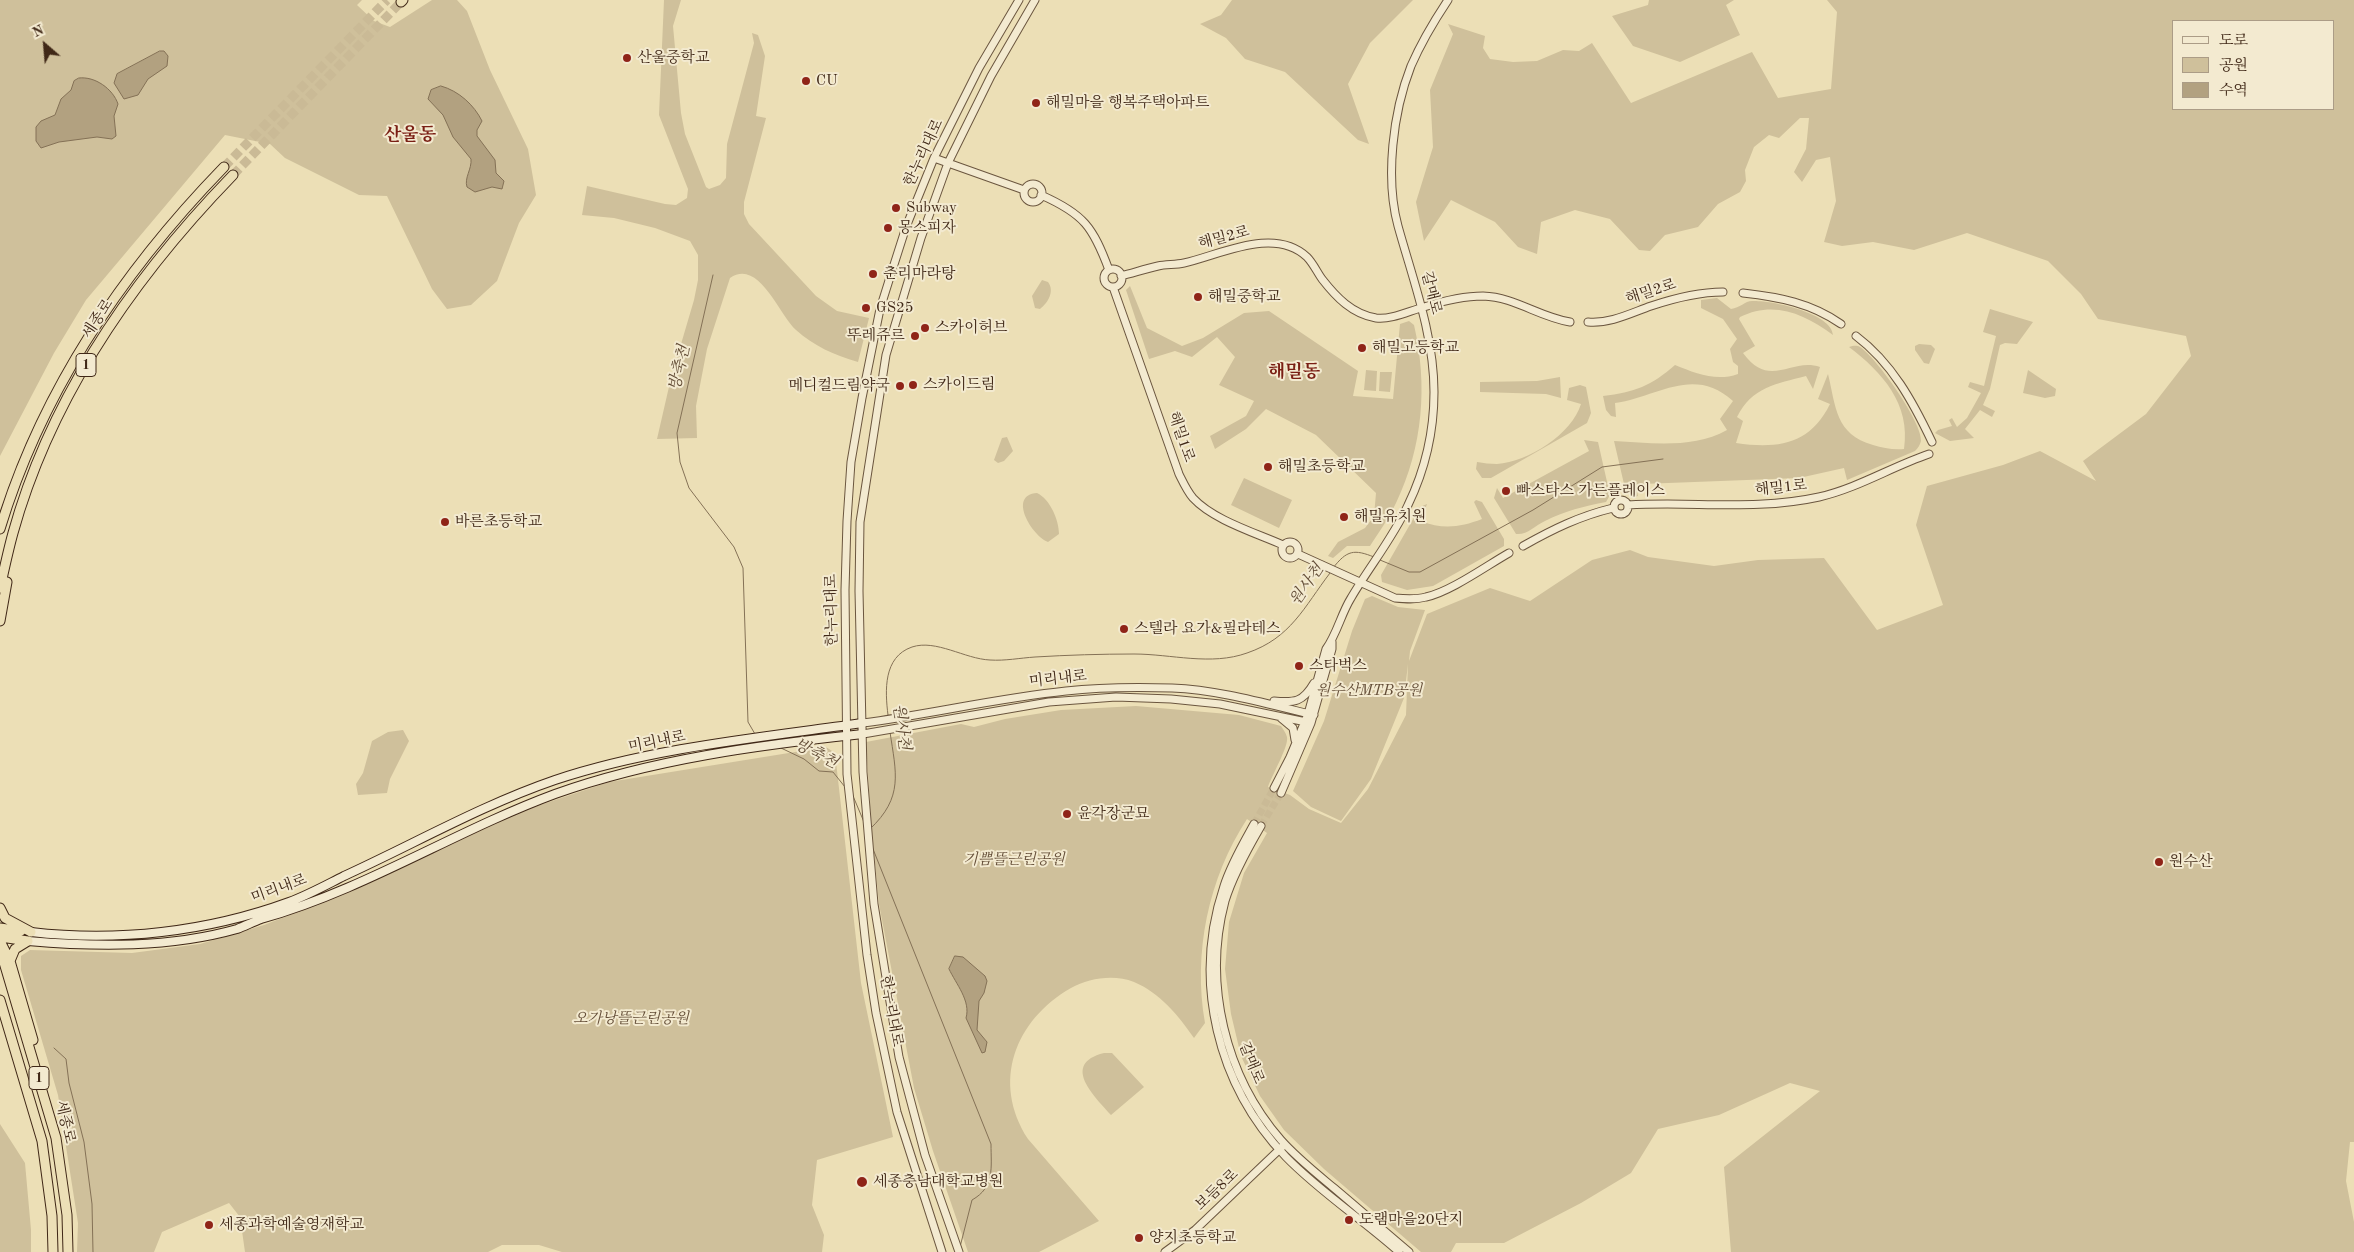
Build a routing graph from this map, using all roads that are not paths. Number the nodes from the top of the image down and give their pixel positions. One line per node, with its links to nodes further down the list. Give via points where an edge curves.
1 (1019, 0): 4 (street, 한누리대로)
2 (1036, 0): 5 (street, 한누리대로, via 991,76)
3 (1448, 0): 15 (street, 갈매로, via 1412,66 1400,103 1392,161 1398,224)
4 (934, 158): 5 (street); 39 (street, 한누리대로, via 906,228 880,309 851,462 845,590)
5 (948, 163): 8 (street); 38 (street, 한누리대로, via 897,314 877,406 860,522)
6 (224, 167): 22 (highway, 세종로 / 1, via 157,240 94,327 41,423)
7 (233, 175): 23 (highway, 세종로 / 1, via 165,248 106,331 69,396)
8 (1024, 190): 9 (street, via 1030,184 1036,184); 9 (street, via 1029,201 1036,201)
9 (1041, 195): 10 (street, via 1084,221 1099,242)
10 (1109, 270): 11 (street, via 1116,270); 12 (street, via 1104,281)
11 (1121, 276): 12 (street, via 1120,282); 15 (street, 해밀2로, via 1262,242 1301,252 1339,299 1359,312 1378,318)
12 (1113, 287): 26 (street, 해밀1로, via 1179,474 1192,497 1234,525)
13 (1723, 292): 17 (street, 해밀2로, via 1683,296 1606,322)
14 (1743, 293): 18 (street, via 1802,303 1826,313)
15 (1422, 307): 16 (street, 해밀2로, via 1460,298 1500,298); 30 (street, 갈매로, via 1432,365 1433,408 1426,454 1408,506)
16 (1570, 322)
17 (1588, 322)
18 (1841, 324)
19 (1856, 336): 20 (street, via 1871,348 1902,386)
20 (1932, 442)
21 (1929, 454): 27 (street, 해밀1로, via 1846,490 1795,502 1628,505 1627,512 1621,515 1613,508 1574,519)
22 (19, 476): 24 (highway); 25 (highway, 세종로 / 1)
23 (30, 481): 31 (highway, 세종로 / 1); 32 (highway)
24 (0, 518)
25 (0, 529)
26 (1283, 545): 29 (street, via 1294,542 1298,546); 29 (street, via 1285,557 1294,558)
27 (1523, 546)
28 (1509, 553): 30 (street, via 1428,597 1412,600 1395,598)
29 (1298, 554): 30 (street)
30 (1360, 582): 33 (street, 갈매로, via 1341,616)
31 (0, 588)
32 (0, 621)
33 (1332, 642): 34 (street, 갈매로); 37 (street, 갈매로)
34 (1319, 672): 35 (street, via 1306,696 1300,699); 37 (street, 갈매로)
35 (1258, 701): 37 (street, 미리내로); 38 (street, 미리내로, via 1173,688 1087,689)
36 (1263, 711): 37 (street, 미리내로); 40 (street, 미리내로, via 1138,696 1093,698 1049,702); 42 (street, via 1286,720 1293,728 1296,739)
37 (1310, 718): 42 (street, 갈매로); 44 (street, 갈매로)
38 (863, 723): 39 (main road, 미리내로); 40 (street, 한누리대로)
39 (848, 725): 41 (street, 한누리대로); 48 (main road, 미리내로, via 642,758 554,781 494,805 307,894 263,910 201,926 152,934)
40 (863, 734): 41 (main road, 미리내로); 60 (street, 한누리대로, via 862,772 874,904 899,1057 925,1155)
41 (848, 736): 48 (main road, 미리내로, via 753,748 652,767 566,790 500,816 300,908 236,929 203,937 134,944); 59 (street, 한누리대로, via 847,774 871,981 897,1112)
42 (1291, 755): 43 (street, 갈매로)
43 (1274, 788)
44 (1281, 793)
45 (1257, 825): 54 (street, 갈매로, via 1225,900 1216,977 1226,1034 1243,1084)
46 (0, 908): 48 (highway, via 6,918)
47 (0, 928): 48 (highway)
48 (30, 937): 49 (highway); 51 (highway, via 15,949)
49 (0, 939): 51 (highway)
50 (0, 949): 56 (highway, 세종로 / 1, via 53,1128)
51 (10, 962): 56 (highway, via 54,1117)
52 (0, 1000): 55 (highway, 세종로 / 1, via 39,1132)
53 (0, 1019): 55 (highway)
54 (1282, 1147): 61 (street, 보듬8로, via 1195,1230); 62 (street, 갈매로, via 1297,1168); 63 (street, 갈매로)
55 (48, 1181): 57 (highway, 세종로 / 1)
56 (63, 1184): 58 (highway, 세종로 / 1)
57 (53, 1252)
58 (68, 1252)
59 (942, 1252)
60 (959, 1252)
61 (1167, 1252)
62 (1399, 1252)
63 (1409, 1252)

